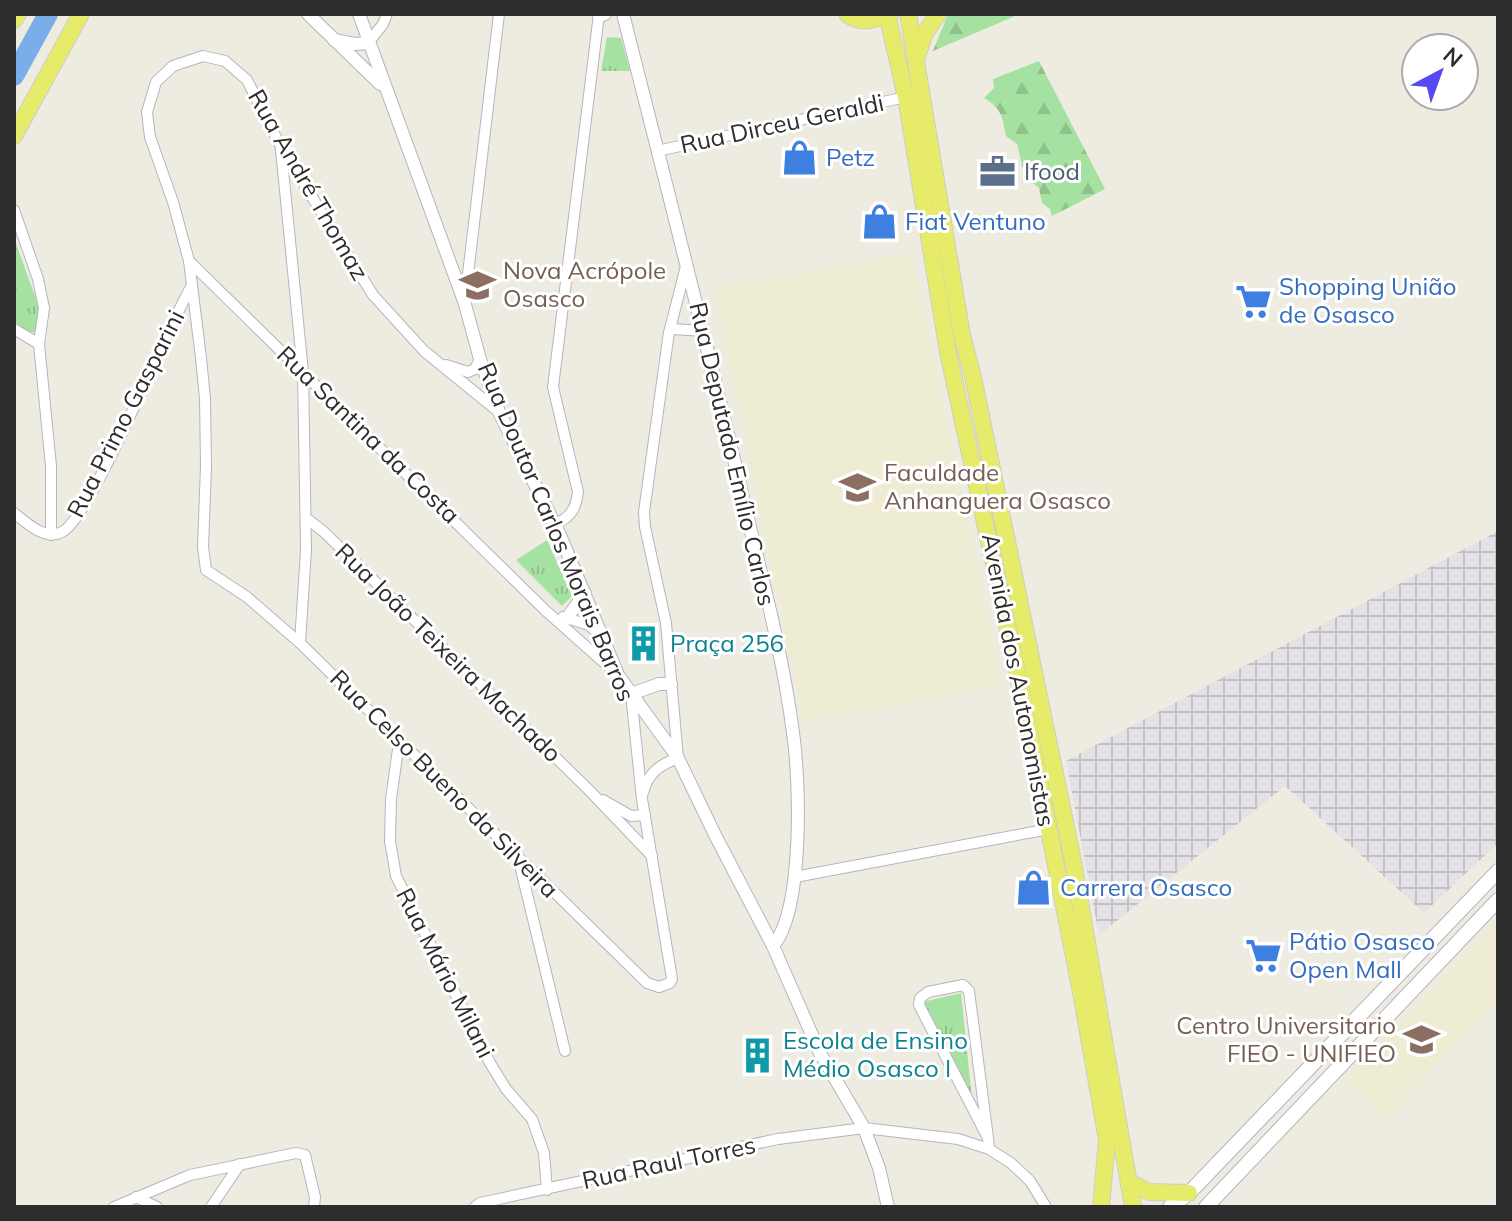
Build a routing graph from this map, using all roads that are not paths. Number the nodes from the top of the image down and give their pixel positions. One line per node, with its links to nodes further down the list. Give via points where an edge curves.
1 (18, 14): 13 (main road)
2 (81, 14): 19 (main road)
3 (308, 14): 14 (street)
4 (359, 14): 15 (street, Rua Doutor Carlos Morais Barros)
5 (387, 14): 15 (street)
6 (499, 14): 26 (street)
7 (623, 14): 21 (street, Rua Deputado Emílio Carlos)
8 (847, 14): 9 (main road, via 872,21)
9 (888, 14): 18 (main road, Avenida dos Autonomistas)
10 (908, 14): 16 (main road, Avenida dos Autonomistas)
11 (938, 14): 16 (main road)
12 (601, 15): 37 (street, via 553,387 578,492 566,520)
13 (14, 20)
14 (334, 40): 15 (street); 17 (street)
15 (368, 43): 17 (street, Rua Doutor Carlos Morais Barros)
16 (916, 57): 69 (main road, Avenida dos Autonomistas, via 962,335 1072,856)
17 (384, 87): 26 (street, Rua Doutor Carlos Morais Barros)
18 (906, 97): 21 (street, Rua Dirceu Geraldi); 55 (main road, Avenida dos Autonomistas, via 948,352)
19 (14, 136)
20 (281, 147): 23 (street, Rua André Thomaz, via 247,80 225,61 195,57 173,66 156,82 147,112 150,137); 31 (street, Rua André Thomaz, via 360,278); 33 (street)
21 (657, 151): 24 (street, Rua Deputado Emílio Carlos)
22 (14, 210): 30 (street, via 43,299)
23 (189, 261): 25 (street, Rua André Thomaz); 33 (street, Rua Santina da Costa)
24 (687, 264): 28 (street); 29 (street, Rua Deputado Emílio Carlos)
25 (191, 287): 38 (street, Rua Primo Gasparini, via 86,504 72,525); 39 (street, Rua André Thomaz, via 205,399 203,562)
26 (464, 301): 32 (street, Rua Doutor Carlos Morais Barros)
27 (14, 329): 30 (street)
28 (670, 329): 29 (street); 46 (street, via 644,512 666,623)
29 (704, 331): 59 (street, Rua Deputado Emílio Carlos, via 793,732)
30 (39, 344): 38 (street, via 51,466)
31 (424, 351): 32 (street, Rua André Thomaz, via 452,369 468,372); 34 (street, Rua André Thomaz)
32 (480, 359): 34 (street, Rua Doutor Carlos Morais Barros)
33 (303, 372): 36 (street); 41 (street, Rua Santina da Costa)
34 (499, 412): 37 (street, Rua Doutor Carlos Morais Barros)
35 (14, 513): 38 (street, Rua Primo Gasparini)
36 (306, 518): 44 (street); 52 (street, Rua João Teixeira Machado)
37 (555, 524): 40 (street, Rua Doutor Carlos Morais Barros)
38 (51, 535)
39 (211, 575): 44 (street, Rua Celso Bueno da Silveira, via 247,597)
40 (585, 593): 42 (street); 43 (street, Rua Doutor Carlos Morais Barros)
41 (546, 611): 42 (street, Rua Santina da Costa); 45 (street, Rua Santina da Costa)
42 (567, 618): 43 (street, Rua Santina da Costa, via 589,625)
43 (605, 642): 45 (street, Rua Doutor Carlos Morais Barros)
44 (300, 643): 48 (street, Rua Celso Bueno da Silveira)
45 (618, 675): 47 (street, Rua Doutor Carlos Morais Barros)
46 (671, 684): 47 (street); 50 (street)
47 (631, 694): 49 (street, Rua Doutor Carlos Morais Barros); 50 (street)
48 (399, 742): 57 (street, Rua Celso Bueno da Silveira); 70 (street, Rua Mário Milani, via 390,841 396,876 490,1063 532,1119 544,1153)
49 (636, 753): 51 (street); 53 (street, Rua Doutor Carlos Morais Barros)
50 (678, 758): 51 (street); 61 (street)
51 (654, 770): 53 (street)
52 (588, 789): 54 (street, Rua João Teixeira Machado, via 623,813); 56 (street, Rua João Teixeira Machado)
53 (642, 799): 54 (street, Rua Doutor Carlos Morais Barros)
54 (645, 815): 56 (street, Rua Doutor Carlos Morais Barros)
55 (1049, 829): 59 (street); 80 (main road, Avenida dos Autonomistas, via 1107,1140)
56 (652, 856): 62 (street, Rua Doutor Carlos Morais Barros)
57 (519, 859): 62 (street, Rua Celso Bueno da Silveira, via 647,983 659,987); 63 (street)
58 (1498, 871): 65 (main road)
59 (795, 877): 61 (street, Rua Deputado Emílio Carlos, via 785,927)
60 (1498, 900): 67 (main road)
61 (773, 946): 64 (street, via 820,1053)
62 (672, 979)
63 (565, 1051)
64 (864, 1128): 66 (street, Rua Raul Torres); 70 (street, Rua Raul Torres, via 778,1139); 78 (street)
65 (1242, 1138): 67 (main road); 71 (main road)
66 (989, 1143): 66 (street, via 969,991 963,985 928,992 919,1005); 79 (street, via 1030,1181)
67 (1258, 1152): 83 (main road)
68 (240, 1164): 72 (street, via 190,1175); 75 (street); 76 (street, via 305,1155)
69 (1131, 1183): 71 (main road, via 1149,1192); 81 (main road, Avenida dos Autonomistas)
70 (547, 1190): 77 (street, Rua Raul Torres)
71 (1189, 1193): 82 (main road)
72 (136, 1197): 73 (street); 74 (street)
73 (114, 1207)
74 (157, 1207)
75 (211, 1207)
76 (314, 1207)
77 (475, 1207)
78 (888, 1207)
79 (1046, 1207)
80 (1101, 1207)
81 (1133, 1207)
82 (1170, 1207)
83 (1206, 1207)

